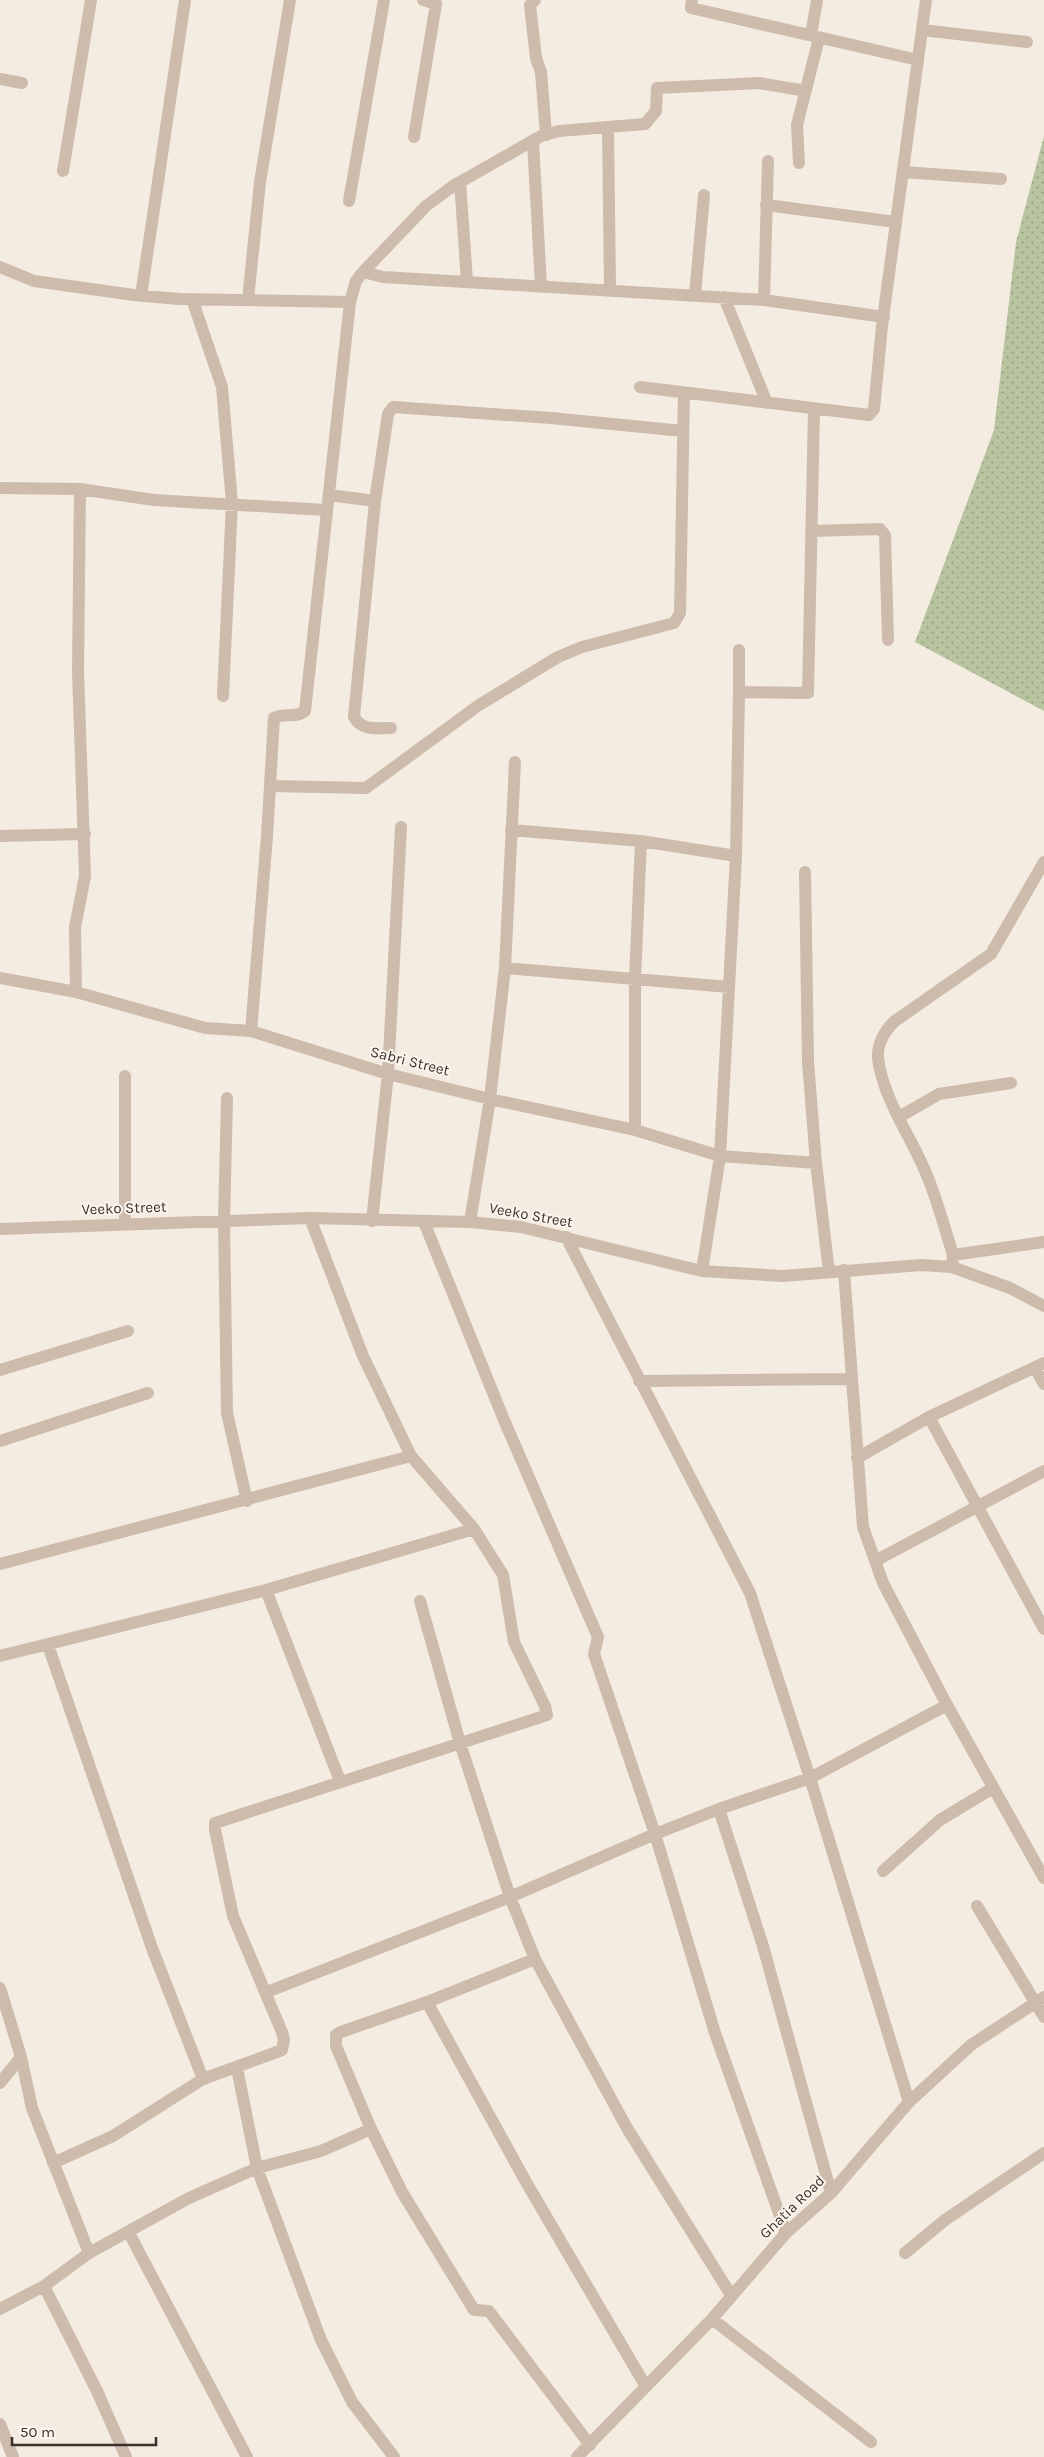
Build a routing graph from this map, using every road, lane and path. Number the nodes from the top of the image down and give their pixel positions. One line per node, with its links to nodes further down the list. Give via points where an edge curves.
1 (91, 0): 23 (street)
2 (186, 0): 37 (street)
3 (290, 0): 40 (street, via 260,182)
4 (384, 0): 28 (street)
5 (428, 0): 19 (street, via 436,4)
6 (535, 0): 18 (street, via 530,5 536,58 541,72)
7 (692, 0): 11 (street, via 691,8)
8 (817, 0): 11 (street)
9 (926, 0): 10 (street)
10 (922, 30): 12 (street); 13 (street)
11 (815, 36): 13 (street); 16 (street)
12 (1027, 42)
13 (918, 60): 24 (street)
14 (0, 79): 15 (street)
15 (22, 84)
16 (806, 91): 17 (street, via 759,83 657,88 656,111 645,124); 22 (street, via 797,125)
17 (608, 127): 18 (street); 35 (street)
18 (546, 135): 20 (street)
19 (414, 137)
20 (533, 141): 26 (street); 34 (street)
21 (768, 160): 29 (street)
22 (799, 163)
23 (63, 171)
24 (903, 172): 25 (street); 30 (street)
25 (1001, 179)
26 (460, 182): 32 (street, via 426,206); 33 (street)
27 (704, 195): 36 (street)
28 (349, 201)
29 (766, 204): 30 (street); 41 (street)
30 (896, 222): 43 (street)
31 (0, 267): 37 (street, via 34,281)
32 (363, 272): 33 (street); 42 (street, via 356,281)
33 (468, 282): 34 (street)
34 (541, 286): 35 (street)
35 (610, 290): 36 (street)
36 (694, 295): 38 (street)
37 (141, 296): 39 (street)
38 (724, 297): 41 (street); 46 (street)
39 (192, 299): 40 (street); 53 (street, via 222,387)
40 (248, 300): 42 (street)
41 (764, 300): 43 (street)
42 (350, 302): 51 (street)
43 (884, 317): 47 (street, via 874,409 869,415)
44 (640, 387): 45 (street)
45 (684, 393): 46 (street); 48 (street)
46 (767, 403): 47 (street)
47 (814, 410): 55 (street)
48 (683, 431): 52 (street, via 393,406 388,414); 62 (street, via 680,613 674,623 558,657 479,705 366,788)
49 (0, 488): 50 (street)
50 (80, 489): 53 (street, via 154,500); 65 (street, via 78,672)
51 (329, 495): 52 (street); 54 (street)
52 (375, 501): 60 (street, via 354,717 358,725 365,728)
53 (232, 503): 54 (street); 59 (street)
54 (325, 510): 62 (street, via 305,711 274,718)
55 (811, 531): 56 (street, via 880,529 885,535); 58 (street, via 808,693)
56 (888, 640)
57 (739, 650): 58 (street)
58 (739, 692): 68 (street)
59 (223, 696)
60 (391, 728)
61 (515, 762): 64 (street)
62 (270, 786): 76 (street)
63 (401, 827): 77 (street)
64 (512, 830): 67 (street); 71 (street)
65 (85, 834): 66 (street); 75 (street, via 85,876 75,927)
66 (0, 836)
67 (641, 841): 68 (street); 73 (street)
68 (736, 856): 74 (street)
69 (1044, 862): 82 (street, via 991,954 888,1028 880,1042 878,1056 884,1084)
70 (805, 872): 85 (street, via 808,1062)
71 (504, 968): 73 (street); 81 (street)
72 (0, 978): 75 (street, Sabri Street)
73 (635, 979): 74 (street); 83 (street)
74 (729, 988): 84 (street)
75 (76, 992): 76 (street, Sabri Street, via 205,1028)
76 (251, 1031): 77 (street, Sabri Street)
77 (388, 1074): 81 (street, Sabri Street); 88 (street)
78 (125, 1076): 91 (street)
79 (1011, 1083): 82 (street, via 939,1094)
80 (227, 1098): 87 (street)
81 (490, 1099): 83 (street, Sabri Street); 90 (street)
82 (900, 1117): 95 (street, via 928,1178)
83 (635, 1130): 84 (street, Sabri Street)
84 (720, 1156): 85 (street, Sabri Street); 97 (street)
85 (816, 1163): 98 (street)
86 (310, 1218): 87 (street, Veeko Street); 88 (street, Veeko Street); 109 (street, via 363,1356)
87 (224, 1221): 91 (street, Veeko Street); 112 (street, via 227,1413)
88 (372, 1221): 89 (street, Veeko Street)
89 (424, 1222): 90 (street, Veeko Street); 128 (street, via 504,1420 598,1637 594,1654)
90 (470, 1222): 93 (street, Veeko Street, via 521,1227)
91 (124, 1224): 92 (street, Veeko Street)
92 (0, 1229)
93 (566, 1237): 97 (street, Veeko Street); 104 (street)
94 (1044, 1242): 95 (street)
95 (952, 1261): 96 (street, Veeko Street); 99 (street, Veeko Street)
96 (844, 1270): 98 (street, Veeko Street); 103 (street)
97 (702, 1271): 98 (street, Veeko Street, via 784,1276)
98 (829, 1272)
99 (1044, 1306)
100 (128, 1331): 102 (street)
101 (1039, 1366): 105 (street); 107 (street)
102 (0, 1370)
103 (851, 1380): 104 (street); 110 (street)
104 (639, 1381): 124 (street, via 750,1593)
105 (1044, 1384)
106 (148, 1393): 108 (street)
107 (929, 1417): 110 (street); 113 (street)
108 (0, 1441)
109 (411, 1456): 112 (street); 114 (street)
110 (857, 1458): 115 (street, via 863,1527)
111 (1044, 1471): 113 (street)
112 (247, 1501): 116 (street)
113 (977, 1505): 115 (street); 119 (street)
114 (474, 1529): 117 (street); 123 (street, via 503,1575 514,1642 547,1715)
115 (875, 1561): 122 (street, via 883,1583)
116 (0, 1564)
117 (266, 1590): 120 (street); 125 (street)
118 (420, 1601): 123 (street)
119 (1044, 1629)
120 (48, 1645): 121 (street); 141 (street, via 152,1948)
121 (0, 1656)
122 (947, 1705): 124 (street); 126 (street)
123 (460, 1743): 125 (street); 131 (street)
124 (810, 1778): 127 (street); 143 (street)
125 (340, 1781): 135 (street, via 215,1823 233,1916)
126 (994, 1788): 129 (street, via 940,1820); 130 (street)
127 (719, 1809): 128 (street); 148 (street, via 763,1946)
128 (655, 1834): 131 (street); 150 (street, via 716,2034)
129 (883, 1871)
130 (1044, 1878)
131 (510, 1896): 133 (street); 135 (street)
132 (976, 1906): 136 (street)
133 (535, 1959): 137 (street); 154 (street, via 627,2128)
134 (0, 1988): 139 (street)
135 (266, 1992): 140 (street, via 284,2040 282,2050)
136 (1039, 2000): 138 (street); 143 (street, Ghatia Road, via 971,2045)
137 (427, 2002): 144 (street, via 336,2035 336,2046); 157 (street, via 526,2182)
138 (1044, 2017)
139 (21, 2057): 142 (street); 146 (street, via 32,2108)
140 (237, 2068): 141 (street); 147 (street)
141 (203, 2079): 146 (street, via 113,2136)
142 (0, 2083)
143 (909, 2102): 148 (street, Ghatia Road)
144 (371, 2129): 147 (street, via 321,2151); 160 (street, via 402,2192 474,2310 489,2311)
145 (1044, 2153): 152 (street, via 945,2220)
146 (53, 2163): 151 (street)
147 (257, 2168): 149 (street, via 189,2198); 164 (street, via 321,2340 352,2402)
148 (831, 2193): 150 (street, Ghatia Road)
149 (129, 2233): 151 (street); 163 (street)
150 (786, 2233): 154 (street, Ghatia Road)
151 (89, 2253): 153 (street)
152 (905, 2253)
153 (44, 2286): 155 (street); 162 (street)
154 (731, 2295): 156 (street, Ghatia Road)
155 (0, 2309)
156 (712, 2319): 157 (street, Ghatia Road); 159 (street)
157 (645, 2386): 160 (street, Ghatia Road)
158 (0, 2424): 161 (street)
159 (871, 2442)
160 (590, 2445): 165 (street, Ghatia Road)
161 (13, 2457)
162 (126, 2457)
163 (248, 2457)
164 (394, 2457)
165 (577, 2457)

